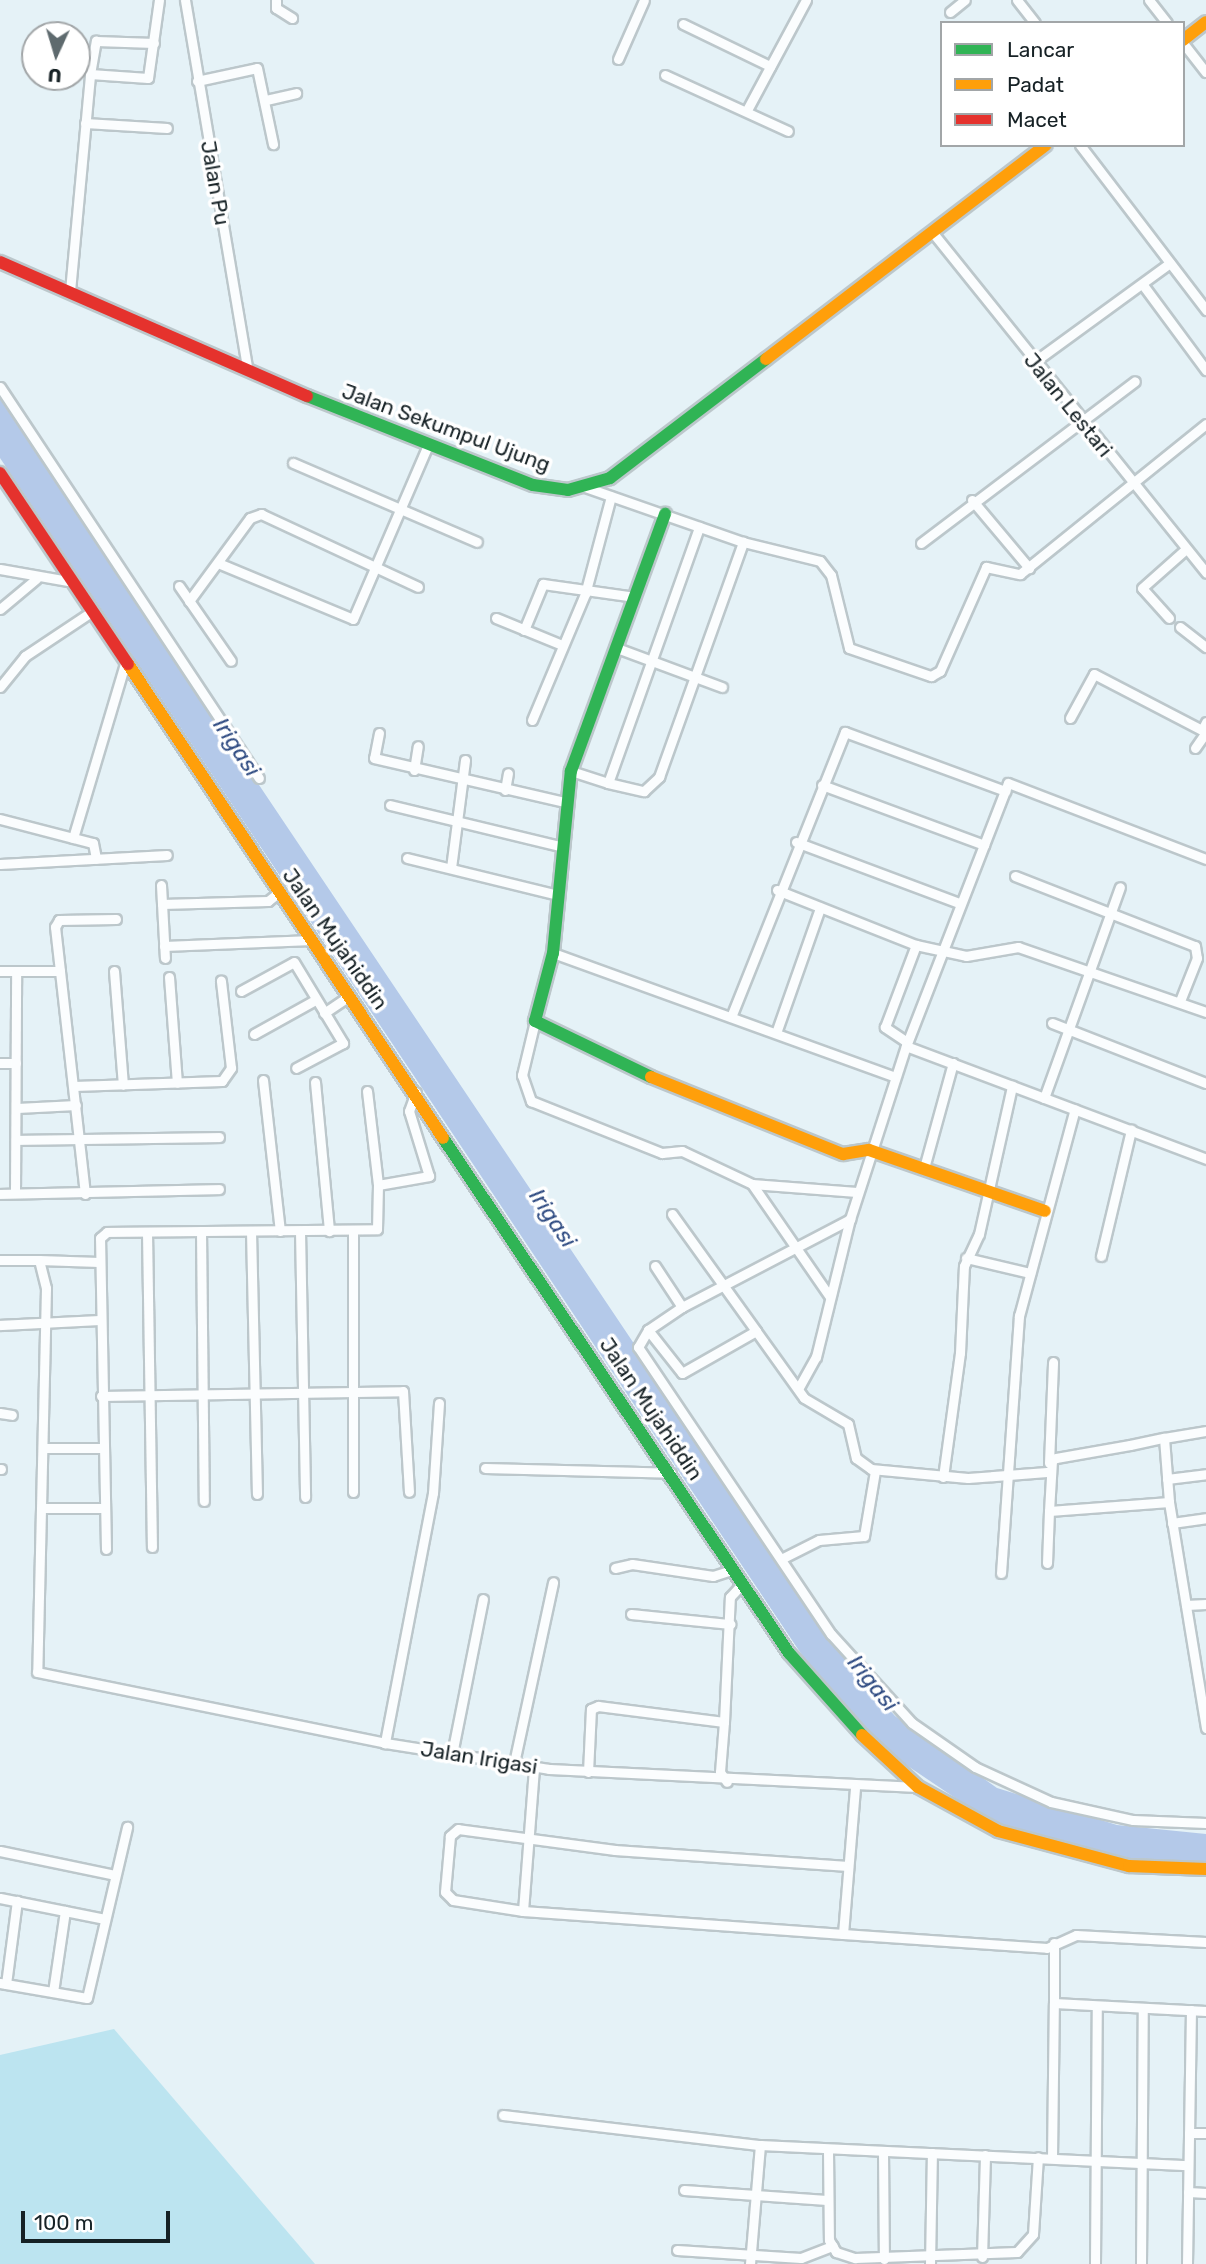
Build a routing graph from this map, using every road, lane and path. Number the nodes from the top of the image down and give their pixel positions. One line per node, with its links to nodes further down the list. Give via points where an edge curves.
1 (159, 0): 16 (street)
2 (185, 0): 24 (street, Jalan Pu)
3 (276, 0): 10 (street, via 276,8)
4 (644, 0): 18 (street)
5 (806, 0): 19 (street)
6 (965, 0): 9 (street)
7 (1017, 0): 11 (street)
8 (1149, 0): 12 (street)
9 (950, 12)
10 (292, 18)
11 (1033, 21)
12 (1165, 21)
13 (1206, 22): 15 (street)
14 (683, 24): 19 (street)
15 (1185, 39)
16 (155, 43): 20 (street, via 96,40); 22 (street, via 148,78)
17 (1185, 44): 21 (street)
18 (618, 59)
19 (770, 66): 28 (street)
20 (91, 68)
21 (1206, 72)
22 (91, 74)
23 (664, 75): 28 (street)
24 (197, 81): 27 (street, via 255,67); 42 (street, Jalan Pu)
25 (88, 91): 29 (street)
26 (296, 93): 27 (street)
27 (266, 100): 32 (street)
28 (747, 110): 31 (street)
29 (85, 122): 30 (street); 39 (street)
30 (167, 128)
31 (788, 131)
32 (273, 144)
33 (1043, 147): 35 (street, Jalan Sekumpul Ujung)
34 (1082, 147): 37 (street)
35 (933, 233): 41 (street, Jalan Lestari); 52 (street, Jalan Sekumpul Ujung, via 610,478)
36 (0, 262): 39 (street, Jalan Sekumpul Ujung)
37 (1170, 263): 38 (street); 40 (street)
38 (1143, 285): 41 (street, via 1098,309); 43 (street)
39 (70, 291): 42 (street, Jalan Sekumpul Ujung)
40 (1206, 310)
41 (1034, 362): 46 (street, Jalan Lestari)
42 (247, 366): 48 (street, Jalan Sekumpul Ujung)
43 (1206, 370)
44 (1135, 381): 46 (street)
45 (0, 387): 99 (street)
46 (1082, 421): 51 (street, Jalan Lestari); 54 (street, via 1014,477)
47 (1206, 424): 51 (street)
48 (428, 445): 52 (street, Jalan Sekumpul Ujung, via 533,485); 55 (street)
49 (293, 463): 55 (street)
50 (0, 473): 68 (street, Jalan Mujahiddin)
51 (1130, 482): 61 (street, Jalan Lestari); 64 (street)
52 (585, 487): 53 (street)
53 (611, 496): 56 (street); 71 (street)
54 (972, 500): 60 (street); 64 (street)
55 (401, 510): 58 (street); 63 (street)
56 (665, 514): 57 (street); 72 (street)
57 (699, 527): 59 (street); 84 (street)
58 (477, 542)
59 (743, 542): 64 (street, via 820,561 831,575 849,648 931,676 940,671 986,567 1020,574); 86 (street)
60 (921, 543)
61 (1185, 550): 66 (street, Jalan Lestari); 77 (street, via 1142,588)
62 (218, 563): 63 (street, via 250,518 261,514); 63 (street, via 346,620 356,617); 73 (street)
63 (375, 568): 70 (street)
64 (1029, 568)
65 (0, 569): 67 (street)
66 (1206, 573)
67 (36, 579): 68 (street); 74 (street)
68 (68, 581): 75 (street, Jalan Mujahiddin)
69 (179, 586): 73 (street)
70 (418, 587)
71 (584, 594): 72 (street); 79 (street, via 542,584); 80 (street)
72 (635, 597): 82 (street)
73 (189, 601): 85 (street)
74 (0, 609)
75 (91, 612): 83 (street, Jalan Mujahiddin); 87 (street, via 25,656)
76 (496, 618): 79 (street)
77 (1169, 618)
78 (1180, 628): 81 (street)
79 (524, 629): 80 (street)
80 (562, 645): 90 (street)
81 (1206, 647)
82 (617, 648): 84 (street); 97 (street)
83 (126, 660): 109 (street); 123 (street, Jalan Mujahiddin)
84 (651, 660): 86 (street); 101 (street)
85 (231, 661)
86 (692, 678): 88 (street); 101 (street, via 652,787 635,792)
87 (0, 687)
88 (722, 687)
89 (1070, 718): 91 (street, via 1096,674)
90 (532, 720)
91 (1205, 728): 94 (street)
92 (379, 733): 96 (street, via 374,758)
93 (418, 746): 96 (street)
94 (1195, 748)
95 (465, 760): 100 (street)
96 (414, 770): 100 (street)
97 (571, 771): 101 (street); 105 (street)
98 (508, 773): 103 (street)
99 (259, 778)
100 (462, 781): 103 (street); 108 (street)
101 (608, 783)
102 (822, 785): 104 (street, via 845,732); 110 (street); 111 (street)
103 (505, 790): 105 (street)
104 (1005, 791): 111 (street); 116 (street, via 1008,783)
105 (564, 802): 112 (street)
106 (390, 806): 108 (street)
107 (0, 819): 109 (street)
108 (456, 822): 112 (street); 118 (street)
109 (73, 838): 115 (street, via 93,843)
110 (796, 842): 122 (street); 125 (street)
111 (984, 845): 125 (street)
112 (560, 846): 124 (street)
113 (167, 855): 115 (street)
114 (407, 858): 118 (street)
115 (96, 859): 117 (street)
116 (1206, 859)
117 (0, 864)
118 (451, 868): 124 (street)
119 (1015, 876): 128 (street)
120 (161, 885): 126 (street)
121 (1120, 887): 128 (street)
122 (777, 890): 127 (street); 149 (street)
123 (279, 892): 126 (street, via 268,901); 130 (street, Jalan Mujahiddin)
124 (558, 895): 133 (street)
125 (959, 903): 134 (street)
126 (162, 904): 132 (street)
127 (820, 908): 131 (street); 153 (street)
128 (1111, 912): 140 (street); 146 (street, via 1195,946 1197,958)
129 (116, 919): 138 (street, via 59,920)
130 (312, 940): 132 (street); 143 (street, Jalan Mujahiddin)
131 (916, 945): 134 (street); 155 (street, via 885,1027)
132 (164, 946): 135 (street)
133 (554, 953): 149 (street); 150 (street)
134 (939, 953): 140 (street, via 974,956 1018,947); 155 (street)
135 (165, 957)
136 (0, 971): 137 (street)
137 (16, 971): 138 (street); 157 (street)
138 (60, 971): 166 (street)
139 (114, 971): 165 (street)
140 (1089, 972): 146 (street); 152 (street)
141 (169, 977): 163 (street)
142 (221, 981): 163 (street, via 230,1073 222,1080)
143 (345, 988): 148 (street, via 345,999); 169 (street, Jalan Mujahiddin)
144 (241, 991): 145 (street, via 293,962)
145 (315, 1000): 148 (street); 154 (street)
146 (1180, 1001): 147 (street)
147 (1206, 1012)
148 (324, 1013): 159 (street, via 343,1043)
149 (731, 1017): 153 (street)
150 (535, 1021): 178 (street, via 582,1049 836,1152 854,1156); 181 (street, via 522,1075 531,1101 662,1153 682,1150)
151 (1052, 1023): 152 (street)
152 (1069, 1030): 164 (street); 170 (street)
153 (776, 1033): 160 (street)
154 (254, 1034)
155 (907, 1044): 158 (street); 160 (street)
156 (0, 1063): 157 (street)
157 (16, 1063): 172 (street)
158 (953, 1063): 167 (street); 180 (street)
159 (296, 1068)
160 (892, 1076): 178 (street)
161 (263, 1080): 194 (street)
162 (315, 1082): 196 (street)
163 (177, 1083): 165 (street)
164 (1206, 1083)
165 (123, 1085): 166 (street)
166 (74, 1086): 171 (street)
167 (1012, 1086): 170 (street); 184 (street)
168 (367, 1091): 182 (street)
169 (416, 1091): 182 (street, via 409,1111 429,1176); 233 (street, Jalan Mujahiddin)
170 (1044, 1098): 173 (street)
171 (76, 1105): 172 (street); 177 (street)
172 (17, 1108): 176 (street)
173 (1075, 1109): 174 (street); 189 (street)
174 (1131, 1130): 179 (street); 200 (street)
175 (219, 1136): 177 (street)
176 (16, 1140): 177 (street); 186 (street)
177 (79, 1140): 188 (street)
178 (869, 1150): 180 (street); 185 (street)
179 (1206, 1158)
180 (924, 1168): 184 (street)
181 (752, 1184): 185 (street); 199 (street)
182 (378, 1185): 197 (street, via 377,1228)
183 (219, 1189): 188 (street)
184 (987, 1189): 189 (street); 201 (street, via 979,1234)
185 (856, 1192): 191 (street)
186 (15, 1193): 187 (street); 188 (street)
187 (0, 1194)
188 (85, 1194)
189 (1045, 1211): 206 (street)
190 (672, 1214): 207 (street)
191 (850, 1219): 199 (street); 208 (street)
192 (201, 1231): 193 (street); 198 (street); 220 (street)
193 (251, 1231): 194 (street); 219 (street)
194 (280, 1231): 195 (street)
195 (300, 1231): 196 (street); 218 (street)
196 (329, 1231): 197 (street)
197 (353, 1231): 217 (street)
198 (147, 1232): 204 (street, via 103,1234); 222 (street)
199 (796, 1247): 207 (street); 208 (street)
200 (1101, 1256)
201 (966, 1258): 206 (street); 236 (street)
202 (0, 1260): 203 (street)
203 (39, 1260): 204 (street); 210 (street)
204 (99, 1262): 211 (street)
205 (655, 1266): 209 (street)
206 (1030, 1273): 235 (street, via 1018,1322)
207 (722, 1286): 209 (street); 214 (street)
208 (830, 1297): 216 (street, via 816,1357)
209 (682, 1307): 213 (street)
210 (48, 1320): 211 (street); 212 (street); 228 (street)
211 (100, 1320): 221 (street)
212 (0, 1325)
213 (648, 1330): 214 (street, via 685,1374); 251 (street, via 638,1347)
214 (756, 1331): 216 (street)
215 (1053, 1362): 230 (street)
216 (798, 1389): 232 (street, via 848,1424 856,1458)
217 (355, 1391): 218 (street); 238 (street); 239 (street, via 407,1395)
218 (306, 1393): 219 (street); 241 (street)
219 (257, 1394): 220 (street); 240 (street)
220 (201, 1395): 222 (street); 242 (street)
221 (101, 1396): 222 (street); 229 (street)
222 (151, 1396): 249 (street)
223 (439, 1403): 265 (street, via 433,1493)
224 (0, 1413): 225 (street)
225 (12, 1415)
226 (1206, 1431): 227 (street)
227 (1164, 1438): 230 (street); 237 (street)
228 (44, 1448): 229 (street); 244 (street)
229 (102, 1448): 245 (street)
230 (1048, 1467): 235 (street); 246 (street)
231 (485, 1468): 233 (street)
232 (875, 1471): 236 (street); 251 (street, via 864,1536 819,1540)
233 (673, 1473): 254 (street, Jalan Mujahiddin)
234 (1206, 1474): 237 (street)
235 (1010, 1476): 236 (street); 255 (street)
236 (943, 1477)
237 (1167, 1479): 243 (street)
238 (354, 1492)
239 (409, 1492)
240 (257, 1494)
241 (305, 1497)
242 (204, 1501)
243 (1169, 1502): 246 (street); 248 (street)
244 (45, 1508): 245 (street); 265 (street, Jalan Irigasi, via 35,1664 40,1674)
245 (104, 1508): 250 (street)
246 (1049, 1511): 252 (street)
247 (1206, 1518): 248 (street)
248 (1172, 1523): 260 (street)
249 (152, 1547)
250 (106, 1549)
251 (783, 1558): 273 (street, via 863,1675 912,1723 975,1767 1088,1812 1167,1824)
252 (1047, 1563)
253 (615, 1567): 254 (street, via 647,1565 713,1576)
254 (734, 1569): 257 (street, Jalan Mujahiddin)
255 (1002, 1573)
256 (553, 1581): 267 (street)
257 (743, 1583): 262 (street, via 730,1597); 271 (street, Jalan Mujahiddin, via 789,1653 847,1721)
258 (483, 1599): 266 (street)
259 (1206, 1604): 260 (street)
260 (1186, 1605): 264 (street)
261 (631, 1614): 262 (street)
262 (730, 1624): 263 (street)
263 (724, 1722): 269 (street, via 593,1706); 270 (street, via 720,1772)
264 (1206, 1728)
265 (385, 1743): 266 (street, Jalan Irigasi)
266 (452, 1754): 267 (street, Jalan Irigasi)
267 (514, 1763): 268 (street, Jalan Irigasi)
268 (534, 1767): 269 (street, Jalan Irigasi); 275 (street)
269 (588, 1772): 270 (street, Jalan Irigasi)
270 (727, 1782): 272 (street, Jalan Irigasi)
271 (918, 1787): 272 (street, Jalan Irigasi); 278 (street, Jalan Mujahiddin, via 956,1813 1044,1846 1129,1866)
272 (855, 1788): 277 (street)
273 (1206, 1823)
274 (127, 1827): 279 (street)
275 (528, 1841): 277 (street); 282 (street); 282 (street, via 453,1831 445,1892 453,1900)
276 (0, 1851): 279 (street)
277 (848, 1867): 285 (street)
278 (1206, 1869)
279 (115, 1875): 284 (street)
280 (0, 1898): 281 (street)
281 (17, 1901): 283 (street); 288 (street)
282 (523, 1910): 285 (street)
283 (65, 1911): 284 (street); 289 (street)
284 (104, 1919): 289 (street, via 87,1998)
285 (843, 1934): 287 (street)
286 (1206, 1942): 287 (street, via 1076,1935)
287 (1054, 1943): 290 (street)
288 (3, 1984): 289 (street)
289 (53, 1992)
290 (1054, 2003): 291 (street); 304 (street)
291 (1097, 2006): 292 (street); 305 (street)
292 (1143, 2008): 293 (street); 306 (street)
293 (1191, 2010): 294 (street); 296 (street)
294 (1206, 2011)
295 (503, 2115): 298 (street)
296 (1189, 2133): 297 (street); 307 (street)
297 (1206, 2133)
298 (760, 2145): 299 (street); 311 (street)
299 (828, 2150): 300 (street); 312 (street)
300 (883, 2151): 301 (street); 316 (street)
301 (932, 2152): 302 (street); 318 (street)
302 (985, 2155): 303 (street); 315 (street)
303 (1038, 2157): 304 (street); 315 (street, via 1033,2234 1009,2255)
304 (1052, 2158): 305 (street)
305 (1096, 2161): 306 (street); 319 (street)
306 (1142, 2163): 307 (street); 320 (street)
307 (1188, 2165): 309 (street)
308 (684, 2190): 311 (street)
309 (1188, 2192): 310 (street); 321 (street)
310 (1206, 2193)
311 (756, 2195): 312 (street); 317 (street)
312 (827, 2200): 313 (street)
313 (833, 2246): 316 (street, via 843,2257); 317 (street, via 801,2258)
314 (677, 2250): 317 (street)
315 (982, 2257): 318 (street)
316 (884, 2259): 318 (street)
317 (751, 2260)
318 (930, 2261)
319 (1095, 2264)
320 (1141, 2264)
321 (1187, 2264)

